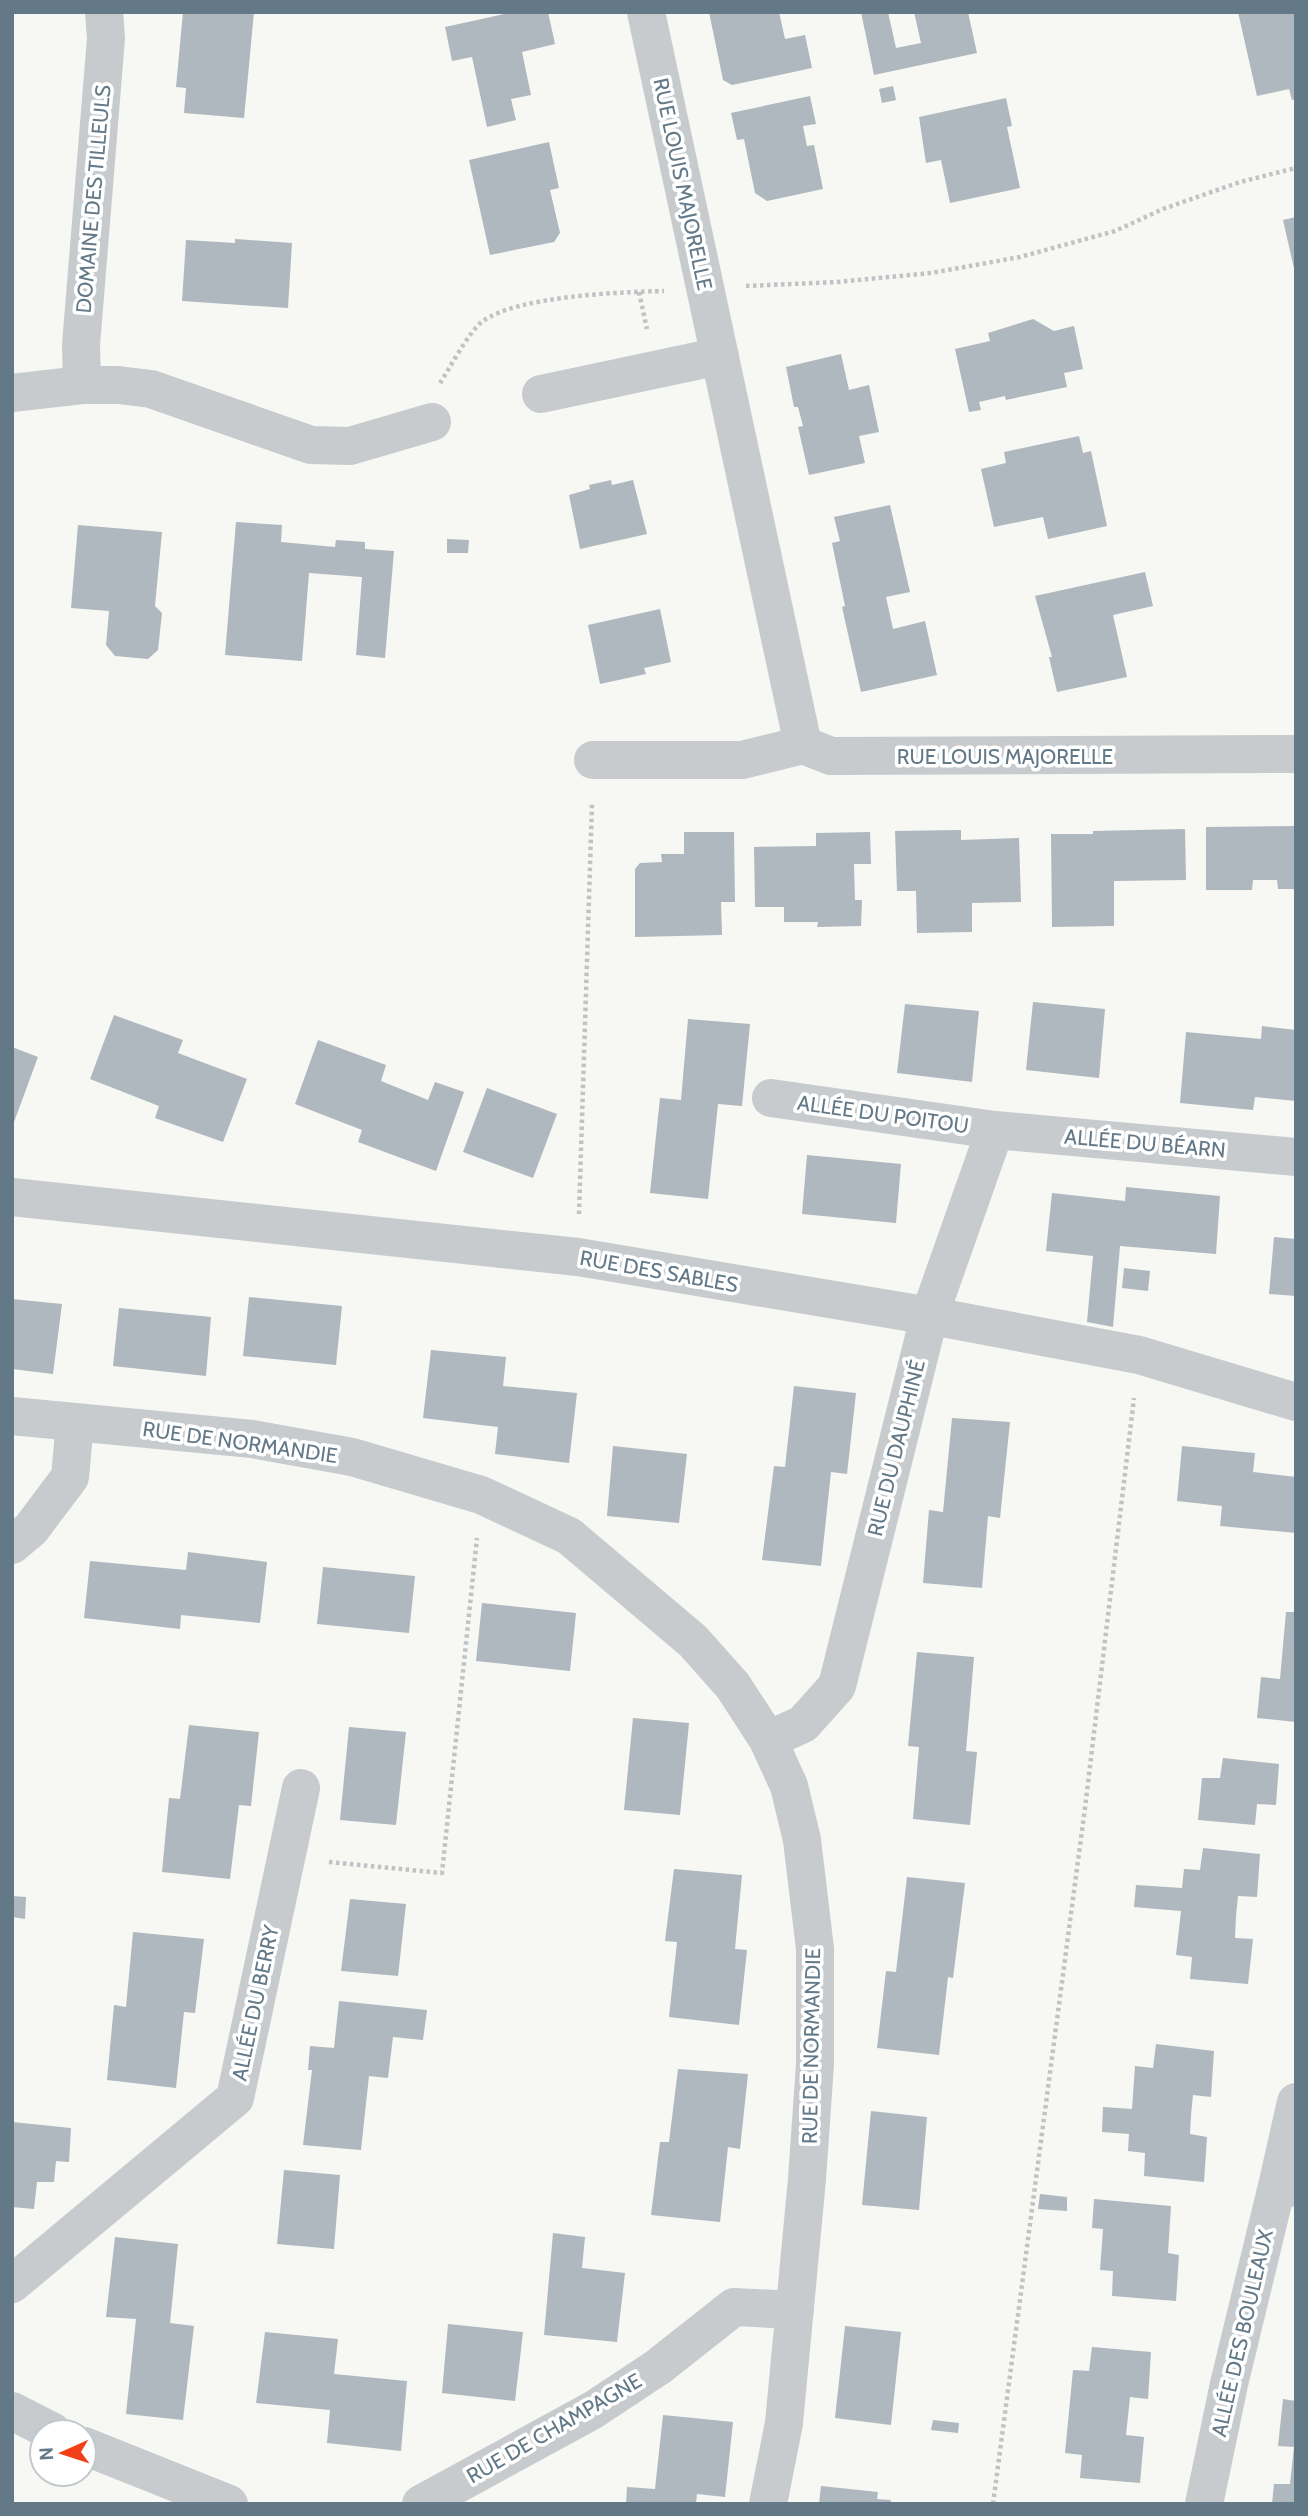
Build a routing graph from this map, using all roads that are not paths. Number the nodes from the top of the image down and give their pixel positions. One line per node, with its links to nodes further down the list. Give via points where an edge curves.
1 (104, 12): 4 (street, DOMAINE DES TILLEULS, via 106,38 81,345)
2 (646, 12): 3 (street, RUE LOUIS MAJORELLE)
3 (720, 356): 6 (street); 8 (street, RUE LOUIS MAJORELLE)
4 (82, 386): 5 (street); 7 (street, via 151,389 311,444 349,446)
5 (12, 393)
6 (541, 394)
7 (432, 422)
8 (803, 745): 9 (street, RUE LOUIS MAJORELLE, via 831,756); 10 (street, via 742,760)
9 (1296, 754)
10 (593, 761)
11 (771, 1098): 12 (street, ALLÉE DU POITOU)
12 (995, 1130): 13 (street, ALLÉE DU BÉARN); 15 (street, RUE DU DAUPHINÉ)
13 (1296, 1157)
14 (12, 1197): 15 (street, RUE DES SABLES, via 578,1257)
15 (929, 1317): 16 (street, RUE DES SABLES, via 1139,1355); 20 (street, RUE DU DAUPHINÉ, via 837,1686 803,1724)
16 (1296, 1402)
17 (12, 1416): 18 (street, RUE DE NORMANDIE)
18 (75, 1422): 19 (street, via 70,1477 31,1529); 20 (street, RUE DE NORMANDIE, via 252,1439 352,1457 481,1495 569,1536 631,1588 693,1641 733,1686)
19 (12, 1545)
20 (768, 1740): 25 (street, RUE DE NORMANDIE, via 789,1786 802,1840 815,1949 815,2064)
21 (301, 1788): 24 (street, ALLÉE DU BERRY, via 235,2098)
22 (1296, 2102): 23 (street, ALLÉE DES BOULEAUX)
23 (1287, 2185): 32 (street, ALLÉE DES BOULEAUX, via 1229,2384)
24 (12, 2284)
25 (795, 2310): 30 (street, RUE DE CHAMPAGNE, via 734,2307 658,2367 593,2410); 31 (street, RUE DE NORMANDIE, via 784,2423)
26 (12, 2411): 27 (street)
27 (28, 2419)
28 (98, 2452): 29 (street)
29 (229, 2504)
30 (421, 2504)
31 (768, 2504)
32 (1204, 2504)

